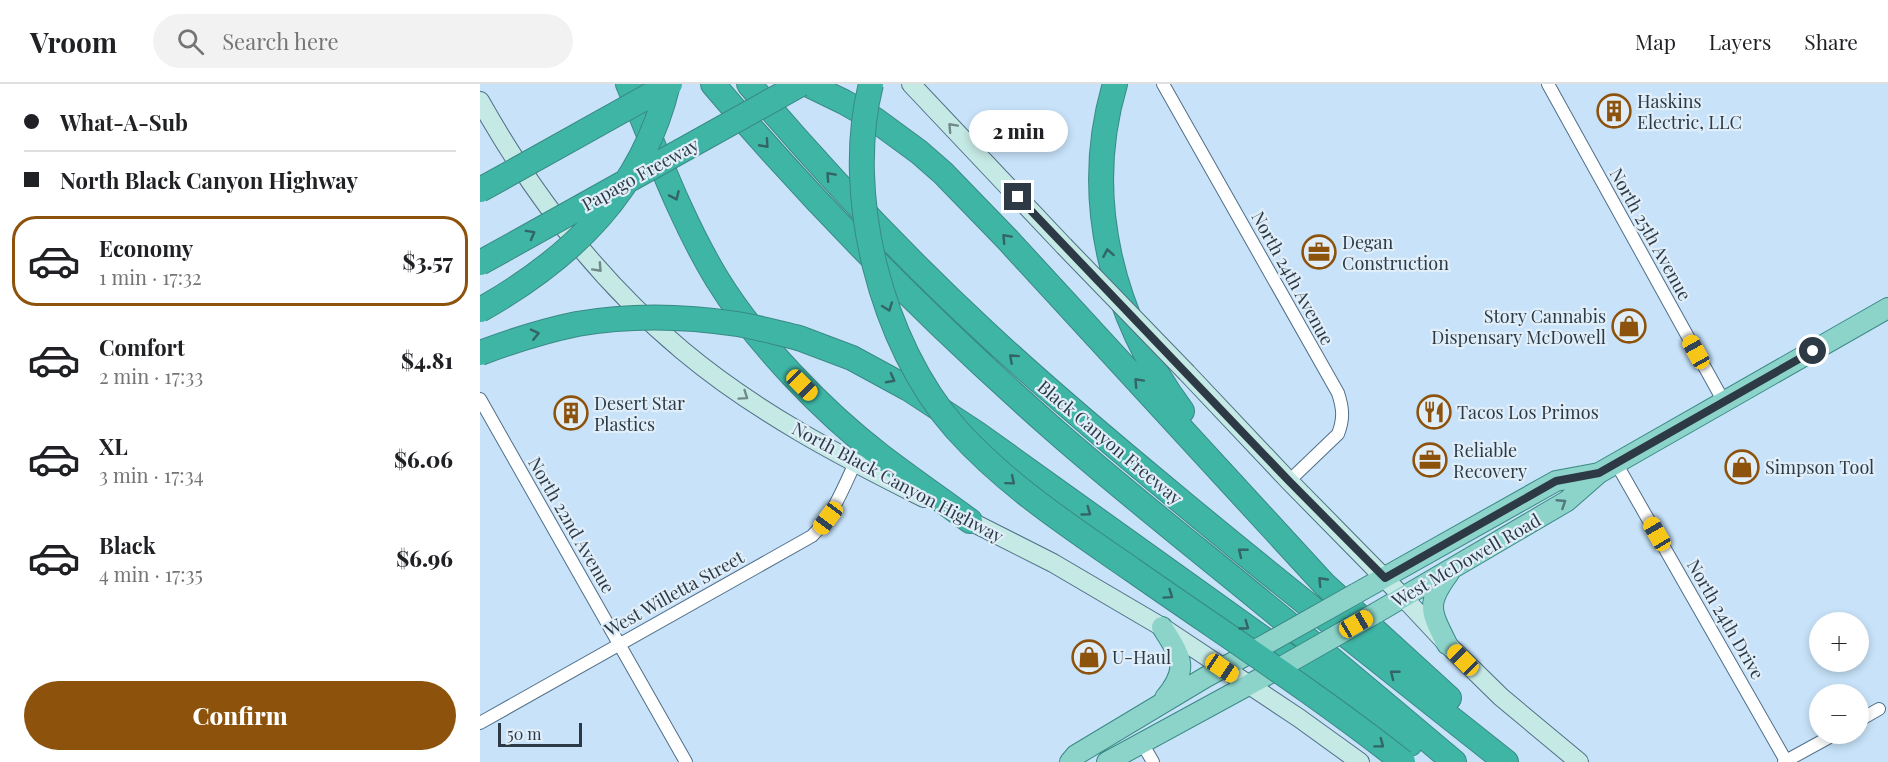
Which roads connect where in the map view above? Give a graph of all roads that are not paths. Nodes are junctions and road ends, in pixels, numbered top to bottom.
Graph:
1 (628, 84) edge
2 (669, 84) edge
3 (713, 84) edge
4 (749, 84) edge
5 (801, 84) edge
6 (807, 84) edge
7 (871, 84) edge
8 (911, 84) edge
9 (1114, 84) edge
10 (1163, 84) edge
11 (1548, 84) edge
12 (480, 101) edge
13 (480, 190) edge
14 (480, 263) edge
15 (1888, 308) edge
16 (480, 310) edge
17 (480, 352) edge
18 (480, 399) edge
19 (1724, 402) junction
20 (855, 463) junction
21 (1616, 463) junction
22 (1099, 469) junction
23 (1599, 473) junction
24 (1289, 481) junction
25 (1236, 486) junction
26 (970, 520) junction
27 (1453, 568) junction
28 (1385, 578) junction
29 (1403, 597) junction
30 (1162, 627) junction
31 (1447, 644) junction
32 (619, 645) junction
33 (1222, 668) junction
34 (1248, 686) junction
35 (1158, 706) junction
36 (1880, 709) dead end
37 (1869, 715) edge
38 (480, 723) edge
39 (1142, 743) junction
40 (1816, 744) edge
41 (1785, 761) edge
42 (686, 762) edge
43 (1070, 762) edge
44 (1107, 762) edge
45 (1153, 762) edge
46 (1360, 762) edge
47 (1403, 762) edge
48 (1434, 762) edge
49 (1454, 762) edge
50 (1471, 762) edge
51 (1506, 762) edge
52 (1520, 762) edge
53 (1579, 762) edge

1 -> 26 highway
2 - 13 highway, bridge
2 - 16 highway, bridge
3 -> 22 highway, Black Canyon Freeway
51 -> 4 highway, Black Canyon Freeway
14 -> 5 highway, Papago Freeway, bridge
25 -> 6 highway
7 -> 47 highway, bridge
24 -> 8 main road, bridge
25 -> 9 highway
10 - 24 street, North 24th Avenue
11 - 19 street, North 25th Avenue
12 -> 20 main road, North Black Canyon Highway
15 - 19 main road, West McDowell Road
17 -> 48 highway, bridge
18 - 32 street, North 22nd Avenue
19 - 21 main road, West McDowell Road
20 - 26 main road, North Black Canyon Highway
20 - 32 street, West Willetta Street
21 - 23 main road, West McDowell Road
21 - 41 street, North 24th Drive
22 - 49 highway, Black Canyon Freeway
22 - 50 highway
27 -> 23 main road, West McDowell Road
23 - 28 main road, West McDowell Road
24 - 28 main road
52 -> 25 highway
26 - 30 main road, North Black Canyon Highway
27 - 29 main road, West McDowell Road
27 - 31 main road
28 - 29 main road
28 - 33 main road, West McDowell Road, bridge
29 - 31 main road
29 - 34 main road, West McDowell Road, bridge
30 - 33 main road, North Black Canyon Highway
30 - 35 main road
31 - 53 main road
32 - 38 street, West Willetta Street
32 - 42 street, North 22nd Avenue
33 - 34 main road, North Black Canyon Highway
33 - 35 main road, West McDowell Road
34 - 39 main road, West McDowell Road
34 - 46 main road, North Black Canyon Highway
35 - 43 main road, West McDowell Road
36 - 37 street
39 - 44 main road, West McDowell Road
39 - 45 street
40 - 41 street

